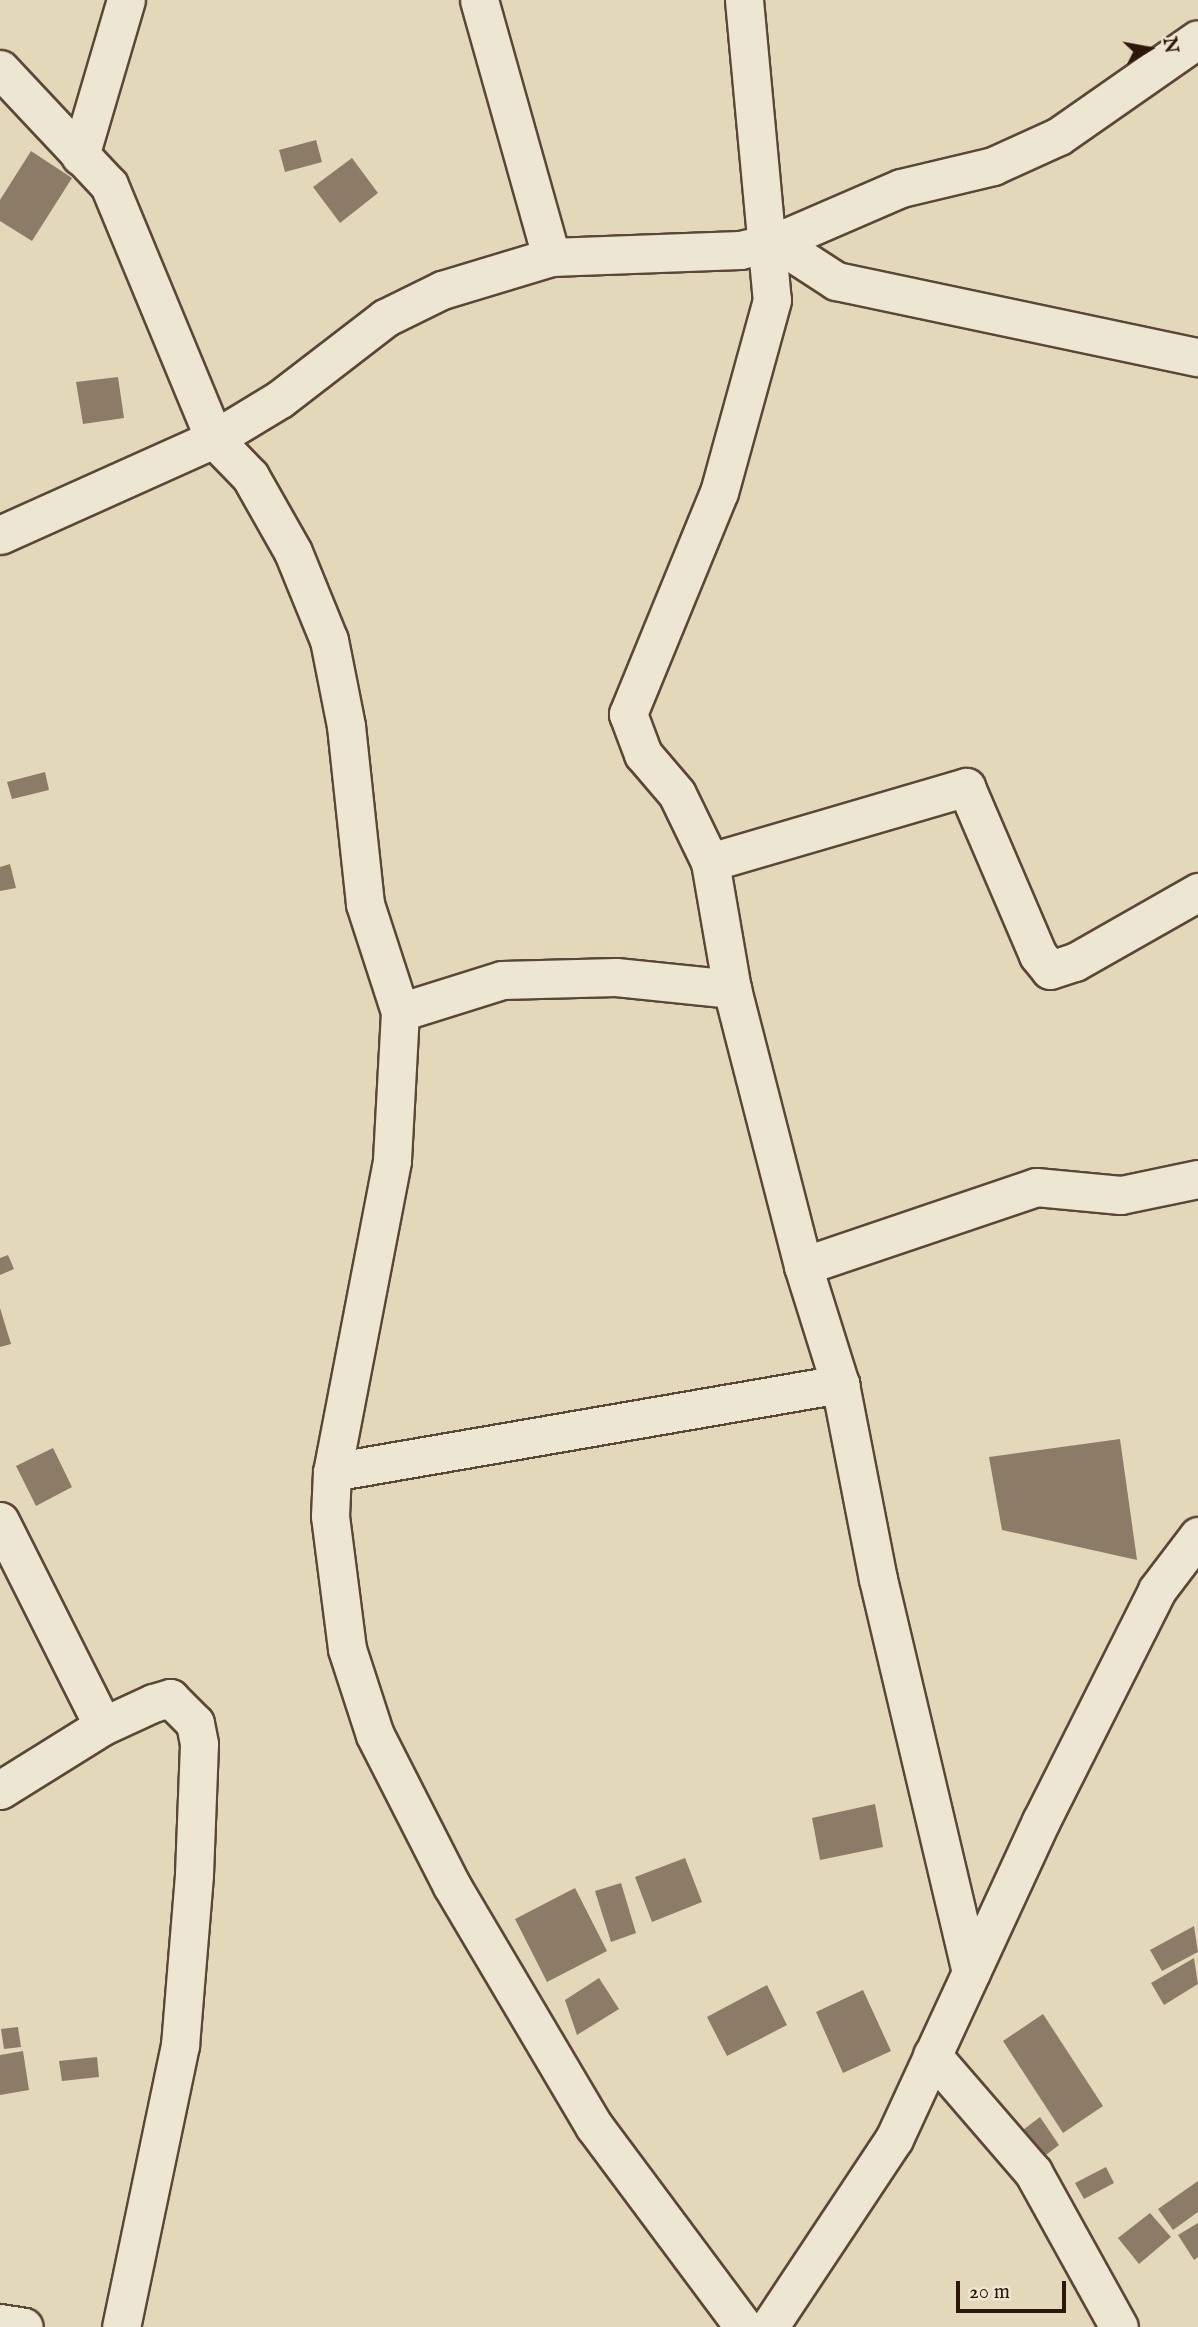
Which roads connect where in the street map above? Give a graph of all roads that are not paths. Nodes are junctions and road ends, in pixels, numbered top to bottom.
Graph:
1 (126, 0) edge
2 (479, 0) edge
3 (744, 0) edge
4 (1198, 39) edge
5 (1, 64) edge
6 (80, 156) junction
7 (772, 242) junction
8 (551, 257) junction
9 (1198, 358) edge
10 (214, 439) junction
11 (0, 535) edge
12 (710, 862) junction
13 (1198, 892) edge
14 (732, 989) junction
15 (400, 1012) junction
16 (1198, 1179) edge
17 (803, 1266) junction
18 (840, 1384) junction
19 (332, 1472) junction
20 (0, 1521) edge
21 (1198, 1536) edge
22 (103, 1726) junction
23 (0, 1790) edge
24 (971, 1972) junction
25 (932, 2055) junction
26 (0, 2323) edge
27 (24, 2327) edge
28 (121, 2327) edge
29 (744, 2327) edge
30 (769, 2327) edge
31 (1119, 2327) edge

1 - 6 street
2 - 8 street
3 - 7 street
4 - 7 street
5 - 6 street
6 - 10 street
7 - 8 street
7 - 9 street
7 - 12 street
8 - 10 street
10 - 11 street
10 - 15 street
12 - 13 street
12 - 14 street
14 - 15 street
14 - 17 street
15 - 19 street
16 - 17 street
17 - 18 street
18 - 19 street
18 - 24 street
19 - 29 street
20 - 22 street
21 - 24 street
22 - 23 street
22 - 28 street
24 - 25 street
25 - 30 street
25 - 31 street
26 - 27 street

